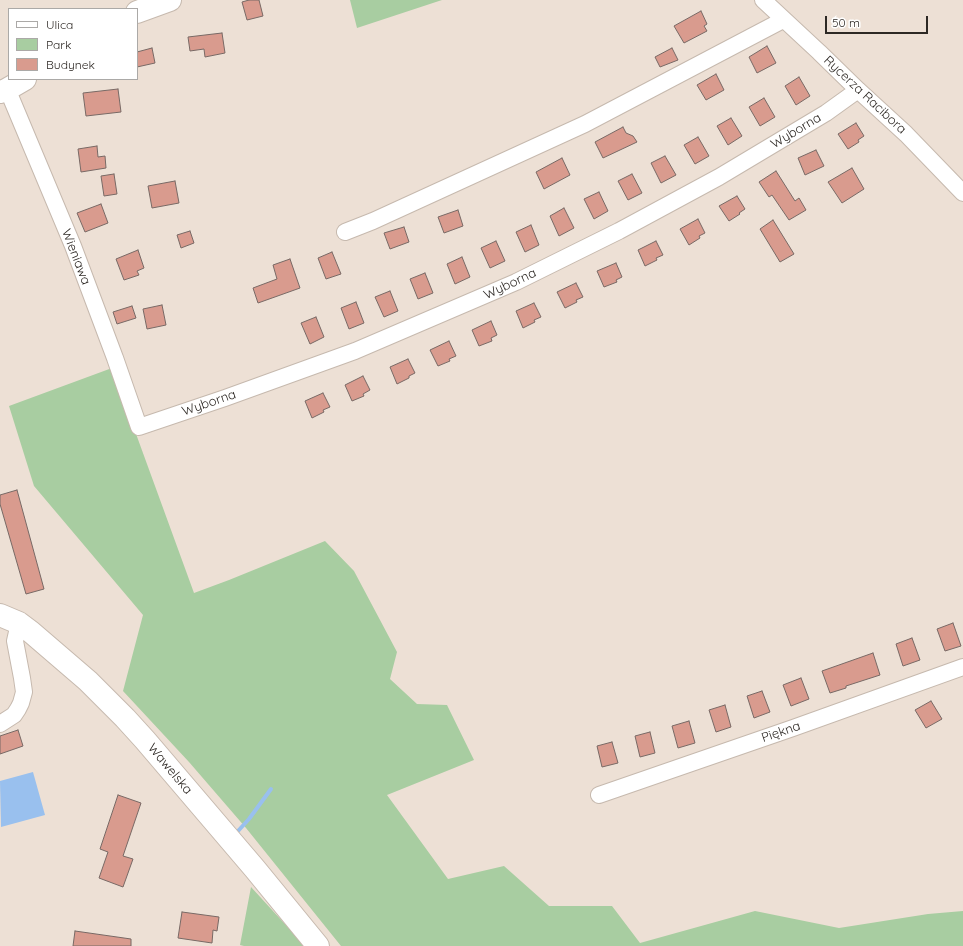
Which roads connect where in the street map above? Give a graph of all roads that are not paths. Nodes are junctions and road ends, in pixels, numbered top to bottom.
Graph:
1 (170, 0) edge
2 (763, 0) edge
3 (138, 12) edge
4 (783, 20) junction
5 (23, 80) edge
6 (858, 90) junction
7 (3, 91) edge
8 (963, 193) edge
9 (345, 232) dead end
10 (138, 427) joint
11 (10, 619) edge
12 (963, 667) edge
13 (0, 724) edge
14 (599, 795) dead end
15 (318, 946) edge

1 - 3 street
2 - 4 street, Rycerza Racibora
4 - 6 street, Rycerza Racibora
4 - 9 street
5 - 7 street
6 - 8 street, Rycerza Racibora
6 - 10 street, Wyborna
7 - 10 street, Wieniawa
11 - 13 street
11 - 15 street, Wawelska
12 - 14 street, Piękna

